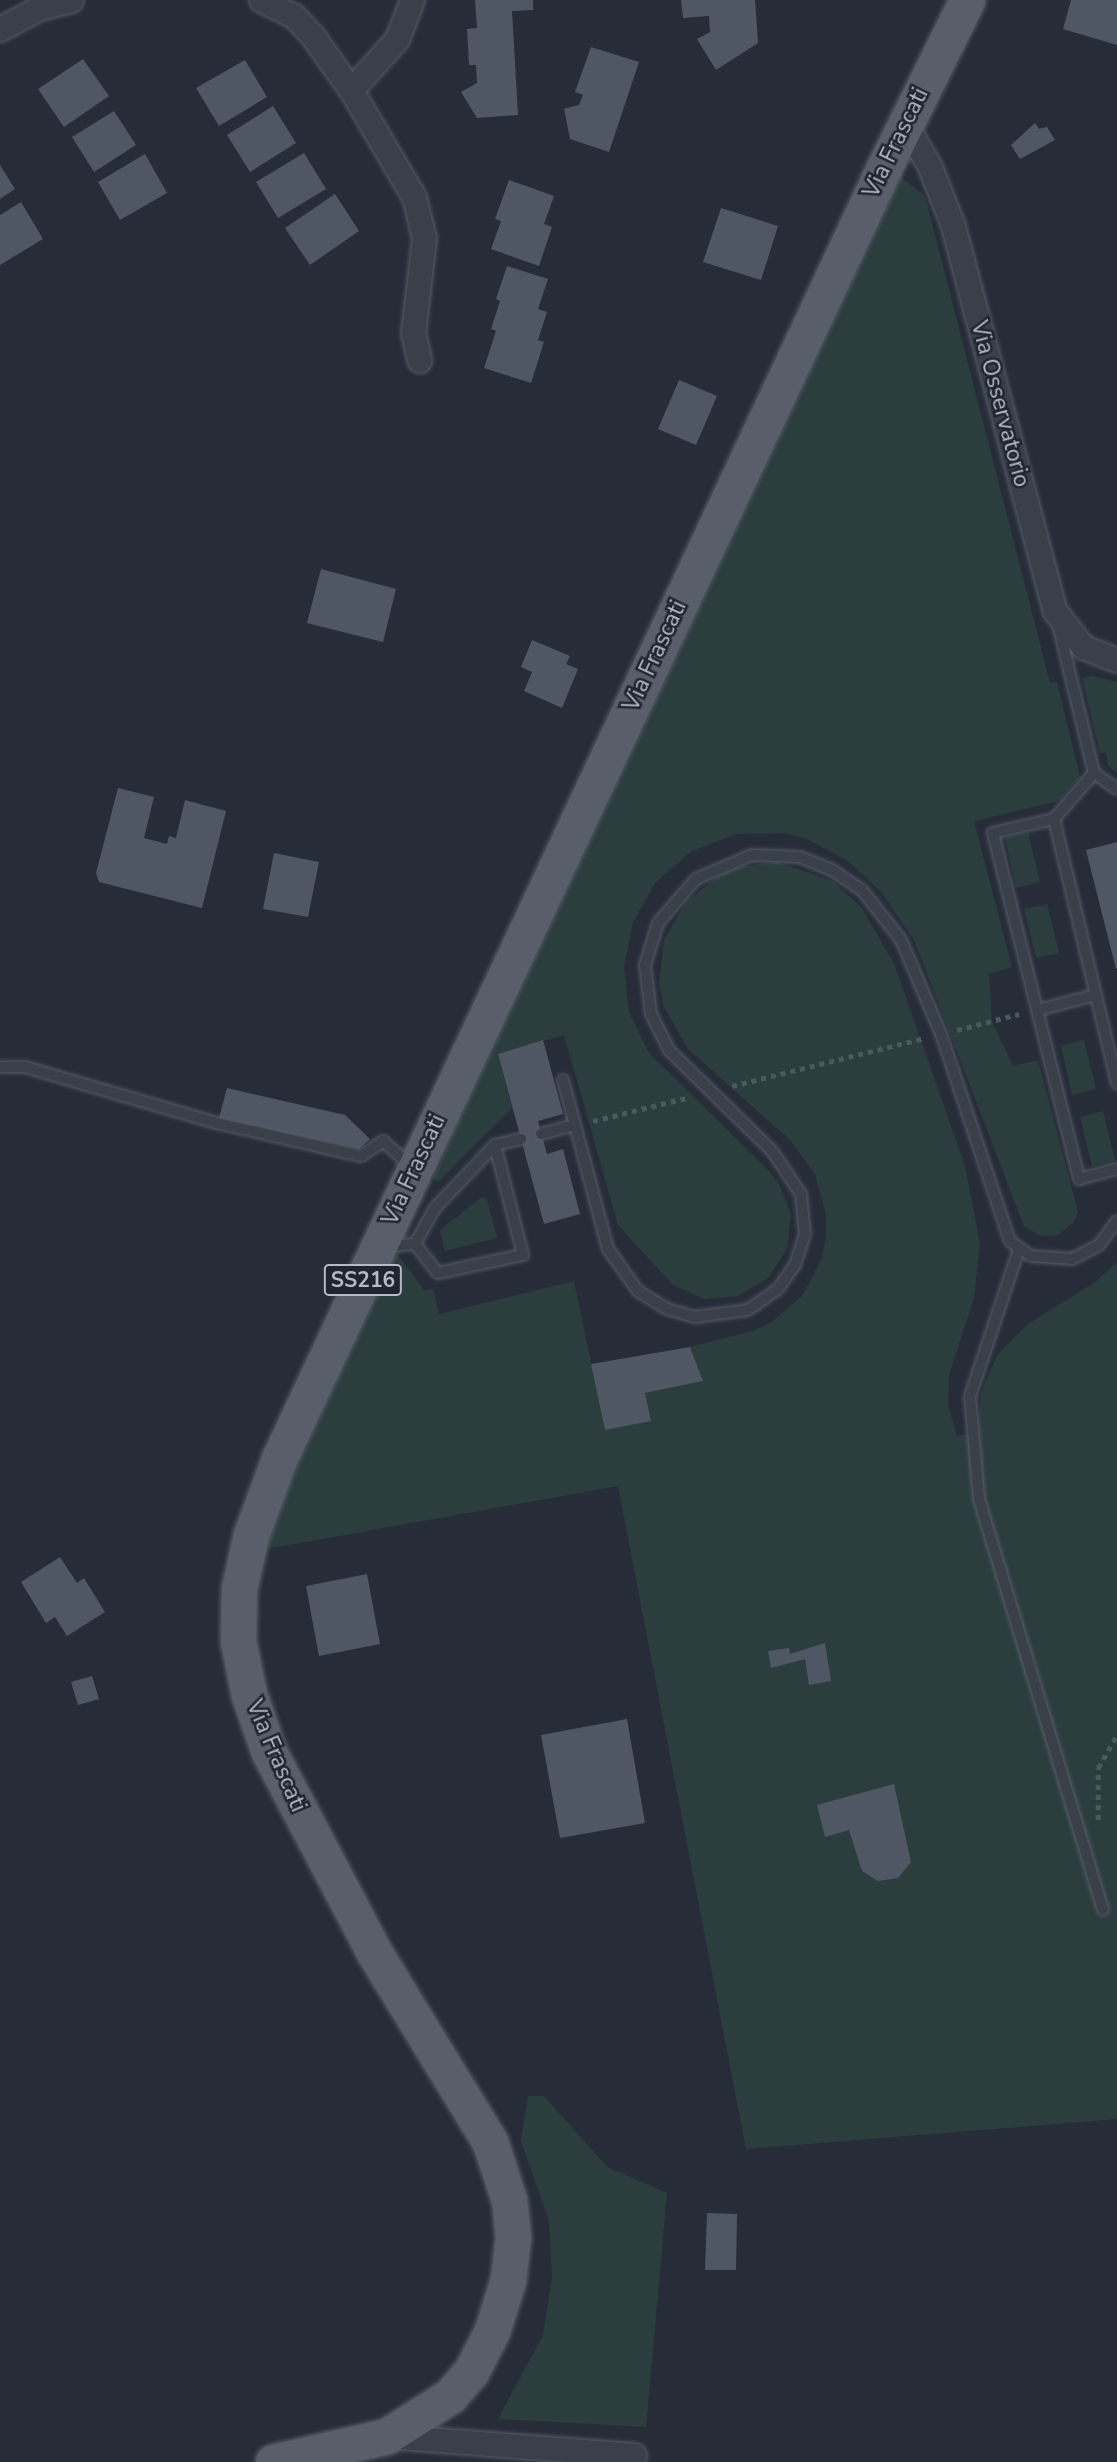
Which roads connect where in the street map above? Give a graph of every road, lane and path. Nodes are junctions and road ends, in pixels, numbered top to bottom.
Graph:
1 (71, 0) edge
2 (261, 0) edge
3 (412, 0) edge
4 (967, 0) edge
5 (0, 29) edge
6 (351, 90) junction
7 (905, 124) junction
8 (419, 360) dead end
9 (1055, 611) junction
10 (1117, 660) edge
11 (1094, 773) junction
12 (1117, 789) edge
13 (1054, 819) junction
14 (1095, 995) junction
15 (1038, 1010) junction
16 (941, 1034) junction
17 (0, 1067) edge
18 (562, 1080) dead end
19 (1117, 1084) edge
20 (709, 1092) junction
21 (575, 1125) junction
22 (541, 1134) dead end
23 (521, 1139) dead end
24 (495, 1145) junction
25 (1117, 1169) edge
26 (414, 1170) junction
27 (1117, 1221) edge
28 (415, 1244) junction
29 (378, 1247) junction
30 (1019, 1249) junction
31 (1117, 1735) edge
32 (1099, 1824) dead end
33 (1103, 1910) dead end
34 (387, 2436) junction
35 (634, 2455) dead end
36 (273, 2462) edge

1 - 5 street
2 - 6 street
3 - 6 street
4 - 7 main road, Via Frascati / SS216
6 - 8 street
7 - 9 street, Via Osservatorio
7 - 26 main road, Via Frascati / SS216
9 - 10 street, Via Osservatorio
9 - 11 lane
11 - 12 lane
11 - 13 lane
13 - 14 lane
13 - 15 lane
14 - 15 lane
14 - 19 lane
15 - 16 path
15 - 25 lane
16 - 20 path
16 - 20 lane
16 - 30 lane
17 - 26 lane
18 - 21 lane
20 - 21 path
20 - 21 lane
21 - 22 lane
23 - 24 lane
24 - 28 lane
24 - 28 lane
26 - 29 main road, Via Frascati / SS216
27 - 30 lane
28 - 29 lane
29 - 34 main road, Via Frascati / SS216
30 - 33 lane
31 - 32 path
34 - 35 street, Via Frascati
34 - 36 main road, Via Frascati / SS216

